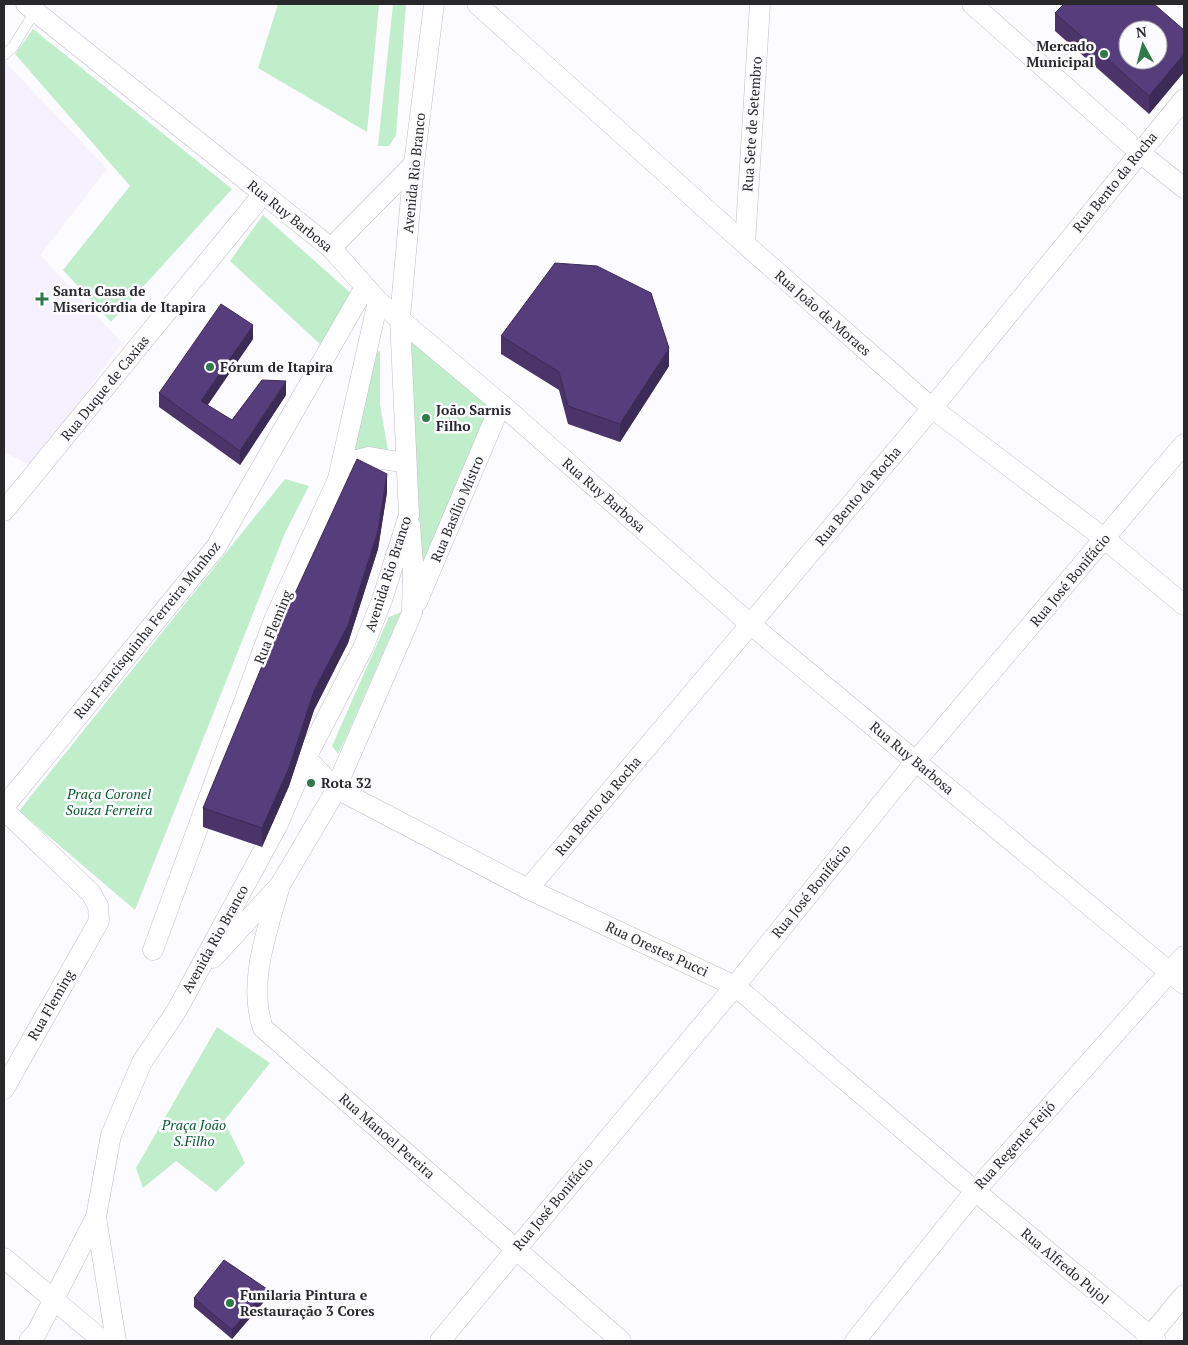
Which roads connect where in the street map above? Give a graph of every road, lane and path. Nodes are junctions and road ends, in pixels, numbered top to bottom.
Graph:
1 (434, 4) edge
2 (477, 4) edge
3 (760, 4) edge
4 (972, 4) edge
5 (30, 7) edge
6 (4, 55) edge
7 (1184, 99) edge
8 (1139, 152) junction
9 (414, 164) junction
10 (1184, 188) edge
11 (263, 194) junction
12 (745, 244) junction
13 (331, 248) junction
14 (371, 294) junction
15 (400, 318) junction
16 (501, 404) junction
17 (932, 408) junction
18 (1184, 444) edge
19 (406, 463) junction
20 (342, 464) junction
21 (4, 511) edge
22 (408, 514) junction
23 (1105, 539) junction
24 (1184, 605) edge
25 (412, 613) junction
26 (750, 624) junction
27 (306, 758) junction
28 (916, 761) junction
29 (335, 788) junction
30 (4, 808) edge
31 (280, 885) junction
32 (528, 889) junction
33 (153, 950) dead end
34 (1184, 956) edge
35 (196, 976) junction
36 (1177, 979) edge
37 (735, 986) junction
38 (4, 1088) edge
39 (975, 1191) junction
40 (96, 1217) junction
41 (516, 1249) junction
42 (4, 1258) edge
43 (1184, 1296) edge
44 (53, 1300) junction
45 (1151, 1340) edge
46 (29, 1341) edge
47 (103, 1341) edge
48 (116, 1341) edge
49 (440, 1341) edge
50 (621, 1341) edge
51 (855, 1341) edge

1 - 9 street, Avenida Rio Branco
2 - 12 street, Rua João de Moraes
3 - 12 street, Rua Sete de Setembro
4 - 8 street
5 - 6 lane
5 - 11 street, Rua Ruy Barbosa
7 - 8 street, Rua Bento da Rocha
8 - 10 street
8 - 17 street, Rua Bento da Rocha
9 - 13 street
9 - 15 street, Avenida Rio Branco
11 - 13 street, Rua Ruy Barbosa
11 - 21 street, Rua Duque de Caxias
12 - 17 street, Rua João de Moraes
13 - 14 street, Rua Ruy Barbosa
14 - 15 street, Rua Ruy Barbosa
14 - 20 street, Rua Fleming
14 - 30 street, Rua Francisquinha Ferreira Munhoz
15 - 16 street, Rua Ruy Barbosa
15 - 19 street, Avenida Rio Branco
16 - 25 street, Rua Basílio Mistro
16 - 26 street, Rua Ruy Barbosa
17 - 23 street, Rua João de Moraes
17 - 26 street, Rua Bento da Rocha
18 - 23 street, Rua José Bonifácio
19 - 20 street
19 - 22 street, Avenida Rio Branco
20 - 33 street, Rua Fleming
22 - 25 street
22 - 27 street, Avenida Rio Branco
23 - 24 street, Rua João de Moraes
23 - 28 street, Rua José Bonifácio
25 - 29 street, Rua Basílio Mistro
26 - 28 street, Rua Ruy Barbosa
26 - 32 street, Rua Bento da Rocha
27 - 29 street, Rua Orestes Pucci
27 - 35 street, Avenida Rio Branco
28 - 36 street, Rua Ruy Barbosa
28 - 37 street, Rua José Bonifácio
29 - 31 street, Rua Basílio Mistro
29 - 32 street, Rua Orestes Pucci
30 - 38 street, Rua Fleming
31 - 35 street
31 - 41 street, Rua Manoel Pereira
32 - 37 street, Rua Orestes Pucci
34 - 36 street, Rua Regente Feijó
35 - 40 street, Avenida Rio Branco
36 - 39 street, Rua Regente Feijó
37 - 39 street, Rua Orestes Pucci
37 - 41 street, Rua José Bonifácio
39 - 45 street, Rua Alfredo Pujol
39 - 51 street, Rua Regente Feijó
40 - 44 street
40 - 48 street
41 - 49 street, Rua José Bonifácio
41 - 50 street, Rua Manoel Pereira
42 - 44 street
43 - 45 street
44 - 46 street
44 - 47 street

